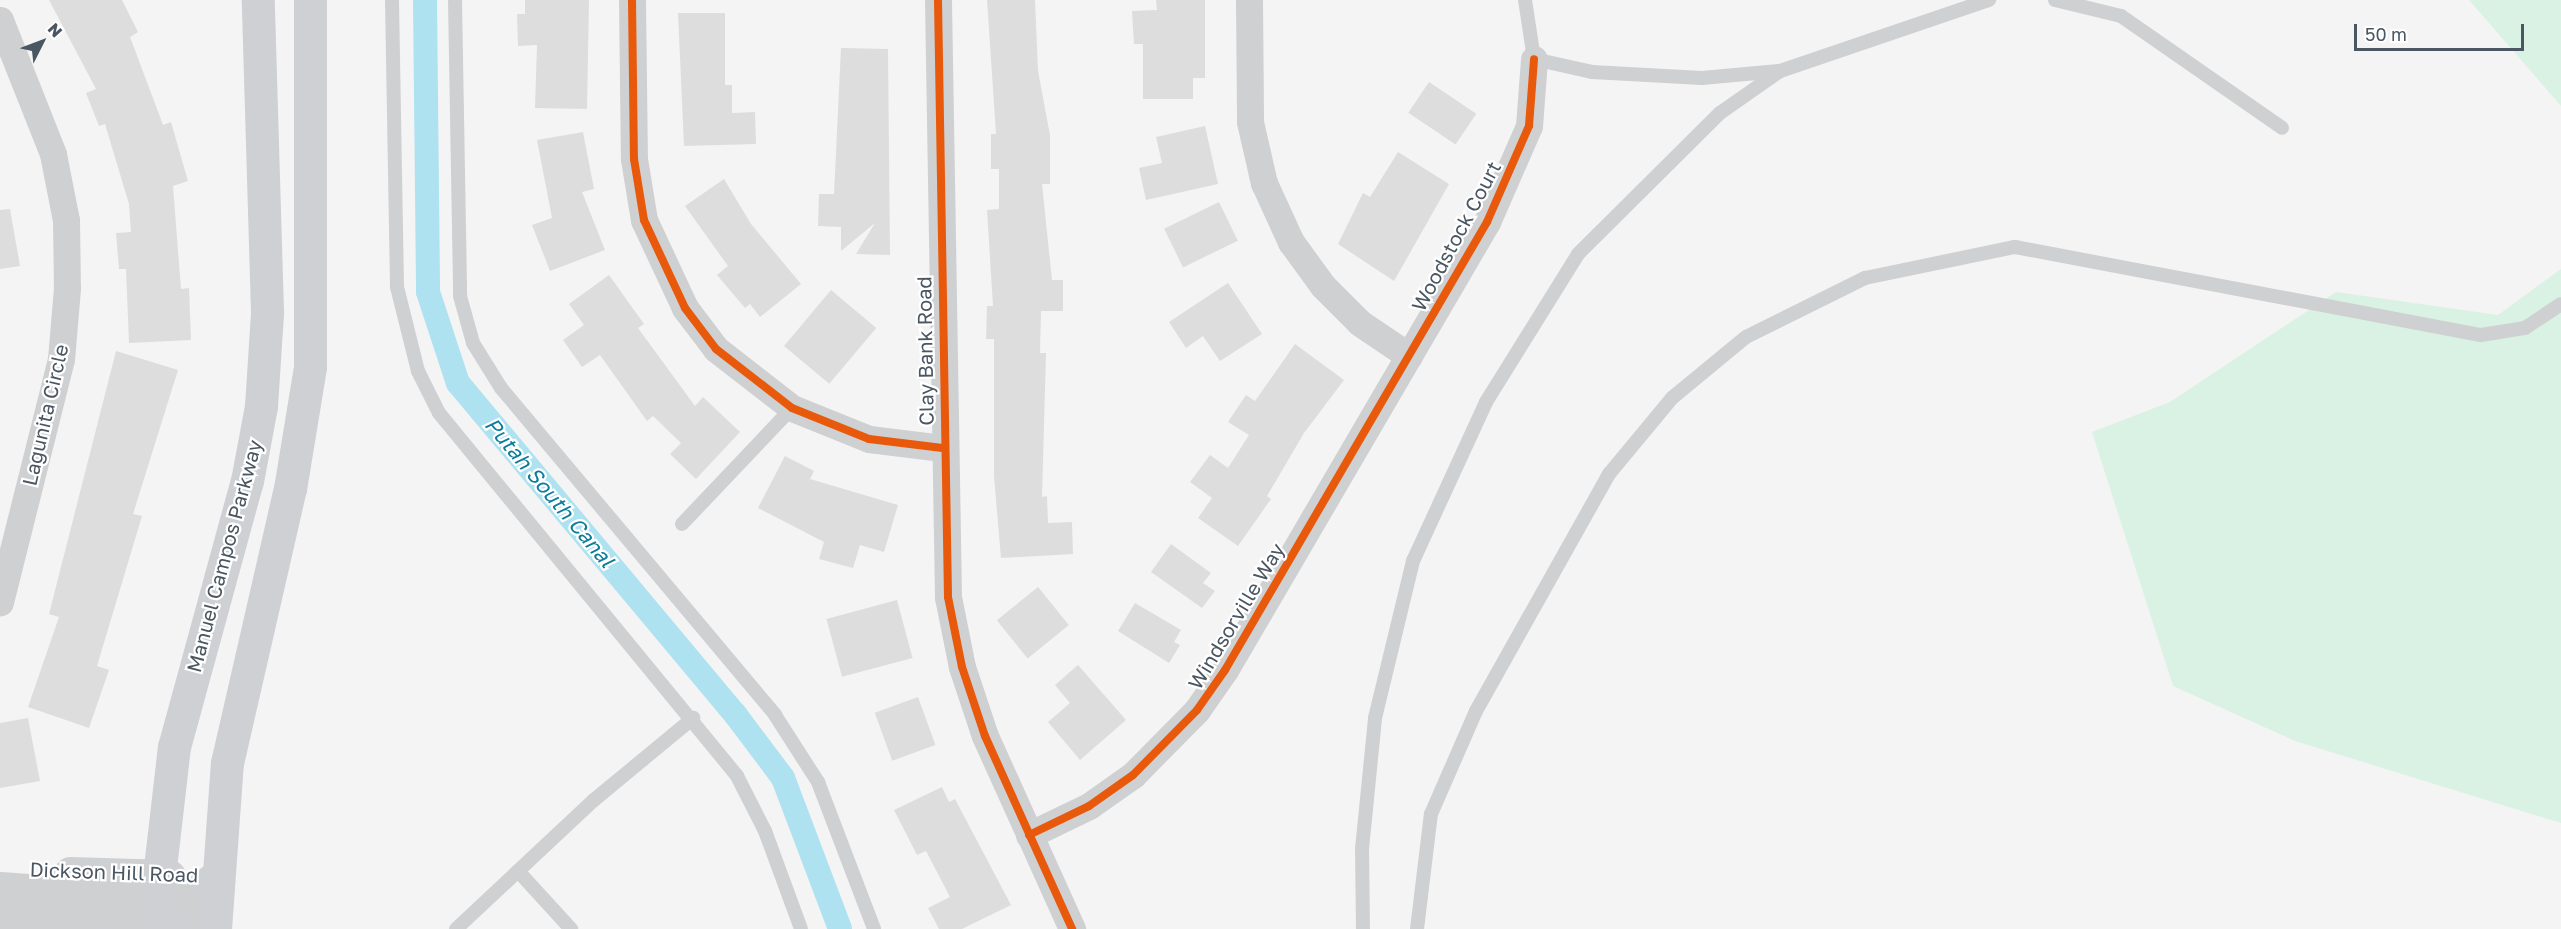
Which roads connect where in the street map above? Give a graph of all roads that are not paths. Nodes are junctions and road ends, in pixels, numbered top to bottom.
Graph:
1 (258, 0) edge
2 (310, 0) edge
3 (392, 0) edge
4 (455, 0) edge
5 (632, 0) edge
6 (938, 0) edge
7 (1249, 0) edge
8 (1525, 0) edge
9 (1989, 0) edge
10 (2055, 0) edge
11 (0, 20) edge
12 (1534, 59) junction
13 (1780, 71) junction
14 (2282, 128) dead end
15 (2561, 304) edge
16 (1409, 356) junction
17 (792, 408) junction
18 (942, 448) junction
19 (682, 524) dead end
20 (0, 602) edge
21 (693, 718) junction
22 (1029, 835) junction
23 (0, 866) edge
24 (518, 871) junction
25 (218, 875) junction
26 (0, 888) edge
27 (160, 907) edge
28 (0, 914) edge
29 (215, 924) edge
30 (456, 929) edge
31 (571, 929) edge
32 (801, 929) edge
33 (874, 929) edge
34 (1072, 929) edge
35 (1363, 929) edge
36 (1417, 929) edge

1 - 27 main road, Manuel Campos Parkway
2 - 25 main road
3 - 21 lane
4 - 33 lane
5 - 17 street
6 - 18 street, Clay Bank Road
7 - 16 street
8 - 12 lane
9 - 13 lane
10 - 14 lane
11 - 20 street, Lagunita Circle
12 - 13 lane
12 - 16 street, Woodstock Court
13 - 35 lane
15 - 36 lane
16 - 22 street, Windsorville Way
17 - 18 street
17 - 19 lane
18 - 22 street, Clay Bank Road
21 - 24 lane
21 - 32 lane
22 - 34 street, Clay Bank Road
23 - 27 street, Dickson Hill Road
24 - 30 lane
24 - 31 lane
25 - 27 street, Dickson Hill Road
25 - 29 main road
26 - 27 street, Dickson Hill Road
27 - 28 street, Dickson Hill Road
27 - 29 street, Dickson Hill Road

